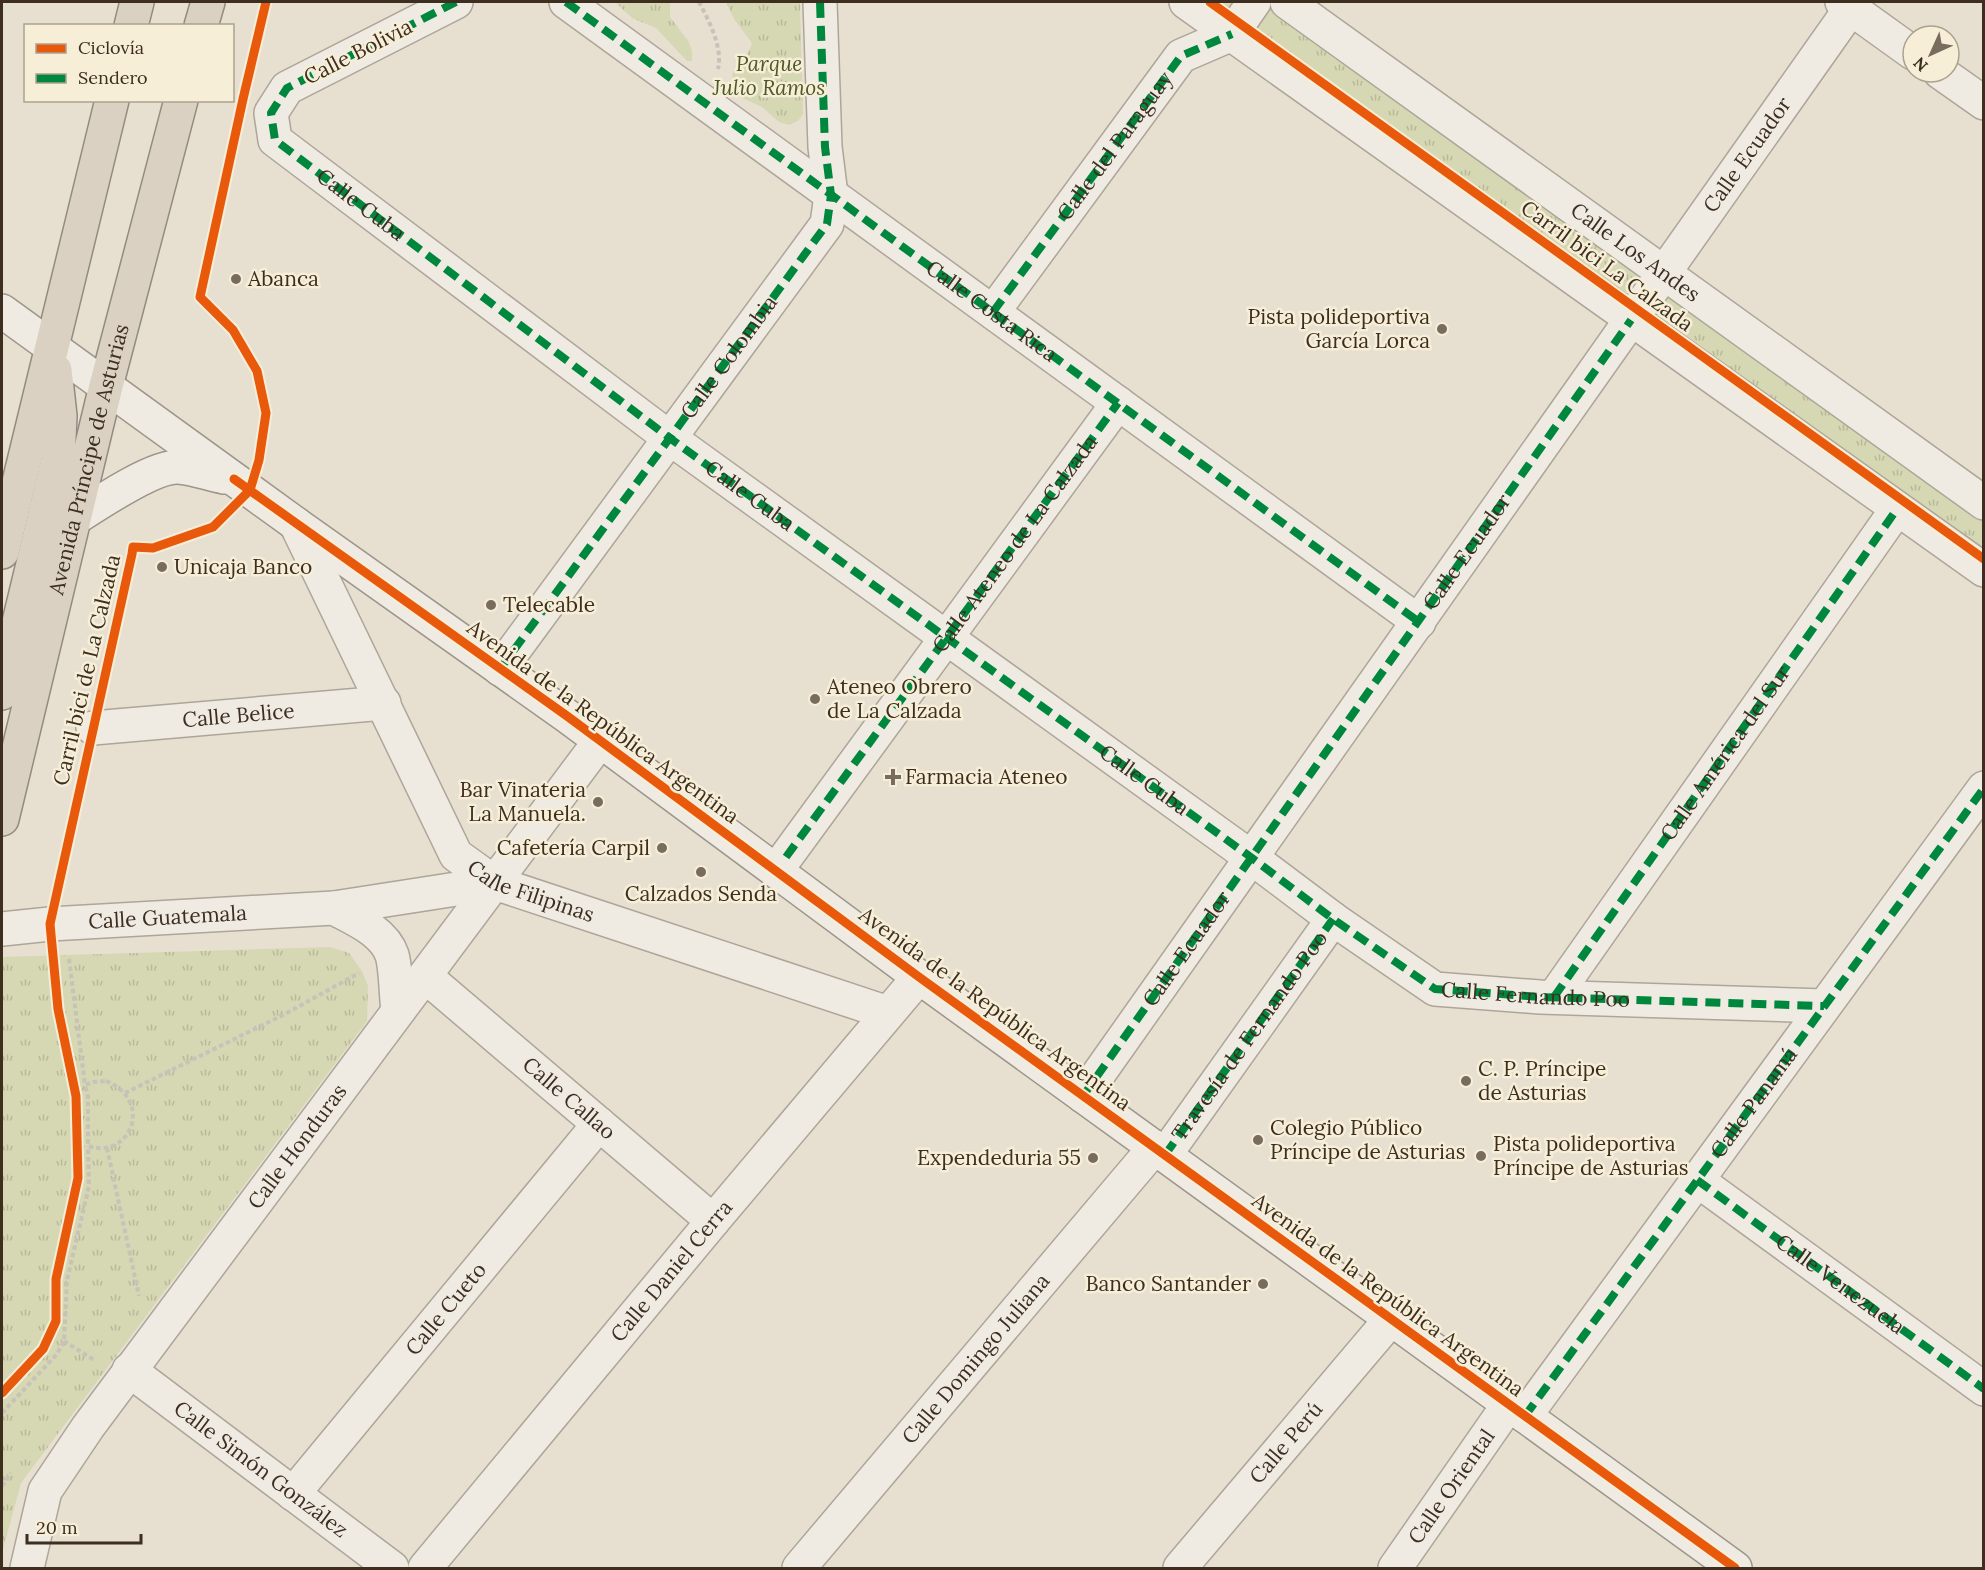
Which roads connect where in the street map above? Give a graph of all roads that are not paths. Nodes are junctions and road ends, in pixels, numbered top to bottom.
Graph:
1 (137, 2) edge
2 (208, 2) edge
3 (456, 2) edge
4 (566, 2) edge
5 (820, 2) edge
6 (1186, 2) edge
7 (1254, 2) edge
8 (1287, 2) edge
9 (1846, 5) edge
10 (132, 24) edge
11 (202, 24) edge
12 (1232, 34) junction
13 (1901, 44) edge
14 (1957, 84) edge
15 (112, 102) edge
16 (180, 102) edge
17 (1983, 103) edge
18 (271, 113) joint
19 (831, 195) junction
20 (1664, 274) junction
21 (2, 311) edge
22 (993, 312) junction
23 (1631, 320) junction
24 (52, 347) junction
25 (106, 386) junction
26 (1118, 403) junction
27 (671, 439) junction
28 (234, 479) junction
29 (1983, 503) edge
30 (1897, 509) junction
31 (74, 519) junction
32 (296, 524) junction
33 (2, 552) edge
34 (1983, 570) edge
35 (1419, 622) junction
36 (946, 637) junction
37 (500, 669) junction
38 (2, 693) edge
39 (384, 703) junction
40 (93, 728) dead end
41 (600, 741) junction
42 (1983, 788) edge
43 (2, 819) edge
44 (786, 857) dead end
45 (1252, 858) junction
46 (495, 883) junction
47 (334, 908) junction
48 (1333, 919) junction
49 (2, 929) edge
50 (425, 976) junction
51 (920, 976) junction
52 (1554, 997) junction
53 (1824, 1006) junction
54 (398, 1011) junction
55 (888, 1013) junction
56 (1083, 1096) junction
57 (598, 1124) junction
58 (1160, 1151) junction
59 (1697, 1180) junction
60 (713, 1221) junction
61 (1391, 1319) junction
62 (114, 1366) junction
63 (1983, 1389) edge
64 (1516, 1410) junction
65 (293, 1494) junction
66 (27, 1569) edge
67 (392, 1569) edge
68 (425, 1569) edge
69 (799, 1569) edge
70 (1180, 1569) edge
71 (1395, 1569) edge
72 (1735, 1569) edge

1 - 10 highway
2 - 11 highway
3 - 18 street, Calle Bolivia
4 - 19 street, Calle Costa Rica
5 - 19 street, Calle Colombia
6 - 12 street
7 - 12 street
8 - 20 street, Calle Los Andes
9 - 13 street
9 - 20 street, Calle Ecuador
12 - 22 street, Calle del Paraguay
12 - 23 street
14 - 17 street
15 - 24 highway, Avenida Príncipe de Asturias
16 - 25 highway, Avenida Príncipe de Asturias
18 - 27 street, Calle Cuba
19 - 22 street, Calle Costa Rica
19 - 27 street, Calle Colombia
20 - 23 street, Calle Ecuador
20 - 29 street, Calle Los Andes
21 - 24 street, Avenida de la República Argentina
22 - 26 street, Calle Costa Rica
23 - 30 street
23 - 35 street, Calle Ecuador
24 - 25 street, Avenida de la República Argentina
24 - 33 highway, Avenida Príncipe de Asturias
24 - 38 highway, Avenida Príncipe de Asturias
25 - 28 street, Avenida de la República Argentina
25 - 31 highway, Avenida Príncipe de Asturias
26 - 35 street, Calle Costa Rica
26 - 36 street, Calle Ateneo de La Calzada
27 - 36 street, Calle Cuba
27 - 37 street, Calle Colombia
28 - 31 street, Avenida de la República Argentina
28 - 32 street, Avenida de la República Argentina
30 - 34 street
30 - 52 street, Calle América del Sur
31 - 43 highway, Avenida Príncipe de Asturias
32 - 37 street, Avenida de la República Argentina
32 - 39 street, Calle Filipinas
35 - 45 street, Calle Ecuador
36 - 44 street, Calle Ateneo de La Calzada
36 - 45 street, Calle Cuba
37 - 41 street, Avenida de la República Argentina
39 - 40 street, Calle Belice
39 - 46 street, Calle Filipinas
41 - 46 street, Calle Honduras
41 - 51 street, Avenida de la República Argentina
42 - 53 street, Calle Panamá
45 - 48 street, Calle Fernando Poo
45 - 56 street, Calle Ecuador
46 - 47 street, Calle Guatemala
46 - 50 street, Calle Honduras
46 - 55 street, Calle Filipinas
47 - 49 street, Calle Guatemala
47 - 54 street
48 - 52 street, Calle Fernando Poo
48 - 58 street, Travesía de Fernando Poo
50 - 54 street, Calle Honduras
50 - 57 street, Calle Callao
51 - 55 street, Calle Daniel Cerra
51 - 56 street, Avenida de la República Argentina
52 - 53 street, Calle Fernando Poo
53 - 59 street, Calle Panamá
54 - 62 street, Calle Honduras
55 - 60 street, Calle Daniel Cerra
56 - 58 street, Avenida de la República Argentina
57 - 60 street, Calle Callao
57 - 65 street, Calle Cueto
58 - 61 street, Avenida de la República Argentina
58 - 69 street, Calle Domingo Juliana
59 - 63 street, Calle Venezuela
59 - 64 street, Calle Panamá
60 - 68 street, Calle Daniel Cerra
61 - 64 street, Avenida de la República Argentina
61 - 70 street, Calle Perú
62 - 65 street, Calle Simón González
62 - 66 street, Calle Honduras
64 - 71 street, Calle Oriental
64 - 72 street, Avenida de la República Argentina
65 - 67 street, Calle Simón González

